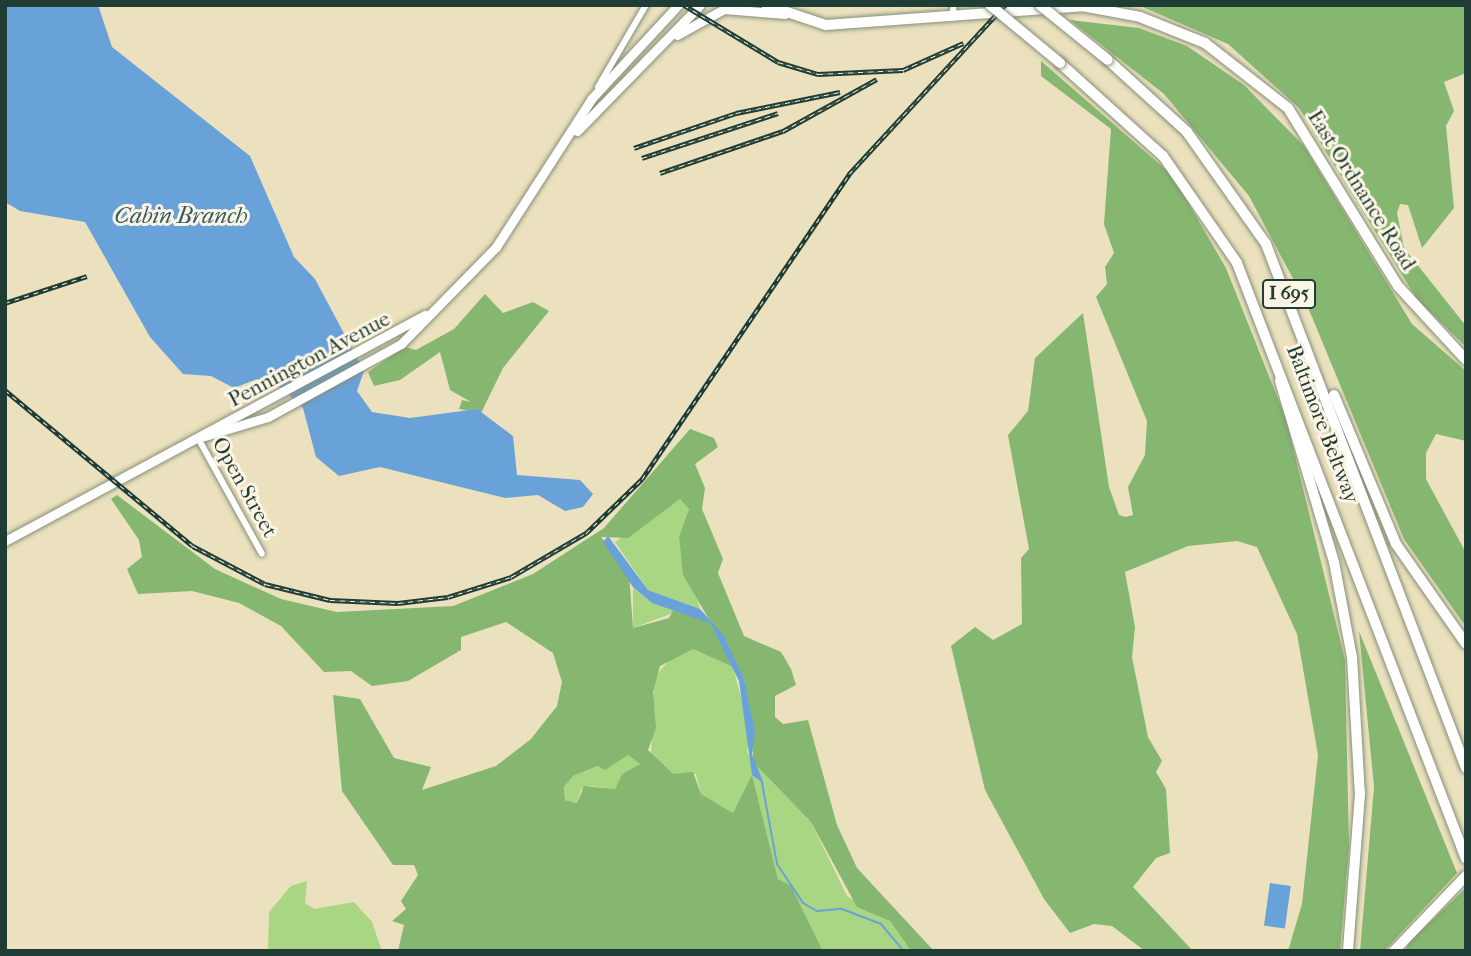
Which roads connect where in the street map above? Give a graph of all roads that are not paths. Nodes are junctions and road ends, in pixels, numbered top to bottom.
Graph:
1 (646, 5) edge
2 (678, 5) edge
3 (699, 5) edge
4 (990, 5) edge
5 (1040, 5) edge
6 (767, 6) edge
7 (953, 10) edge
8 (785, 14) junction
9 (661, 46) junction
10 (592, 98) junction
11 (573, 134) junction
12 (1266, 244) junction
13 (1237, 263) junction
14 (435, 309) junction
15 (1466, 360) edge
16 (198, 438) junction
17 (5, 541) edge
18 (262, 554) dead end
19 (1466, 644) edge
20 (1466, 768) edge
21 (1464, 854) edge
22 (1466, 876) edge
23 (1348, 951) edge
24 (1394, 951) edge

1 - 10 street
2 - 10 main road, Pennington Avenue
3 - 9 main road, Pennington Avenue
4 - 13 highway, Baltimore Beltway / I 695, bridge
5 - 12 highway, Baltimore Beltway / I 695, bridge
6 - 8 main road, East Ordnance Road
7 - 8 main road, East Ordnance Road
7 - 15 main road, East Ordnance Road
8 - 9 main road
9 - 11 main road, Pennington Avenue
10 - 11 main road, Pennington Avenue
11 - 14 main road, Pennington Avenue
12 - 19 highway
12 - 20 highway, Baltimore Beltway / I 695
13 - 21 highway, Baltimore Beltway / I 695
13 - 23 highway
14 - 16 main road, Pennington Avenue
14 - 16 main road, Pennington Avenue
16 - 17 main road, Pennington Avenue
16 - 18 street, Open Street
22 - 24 highway

